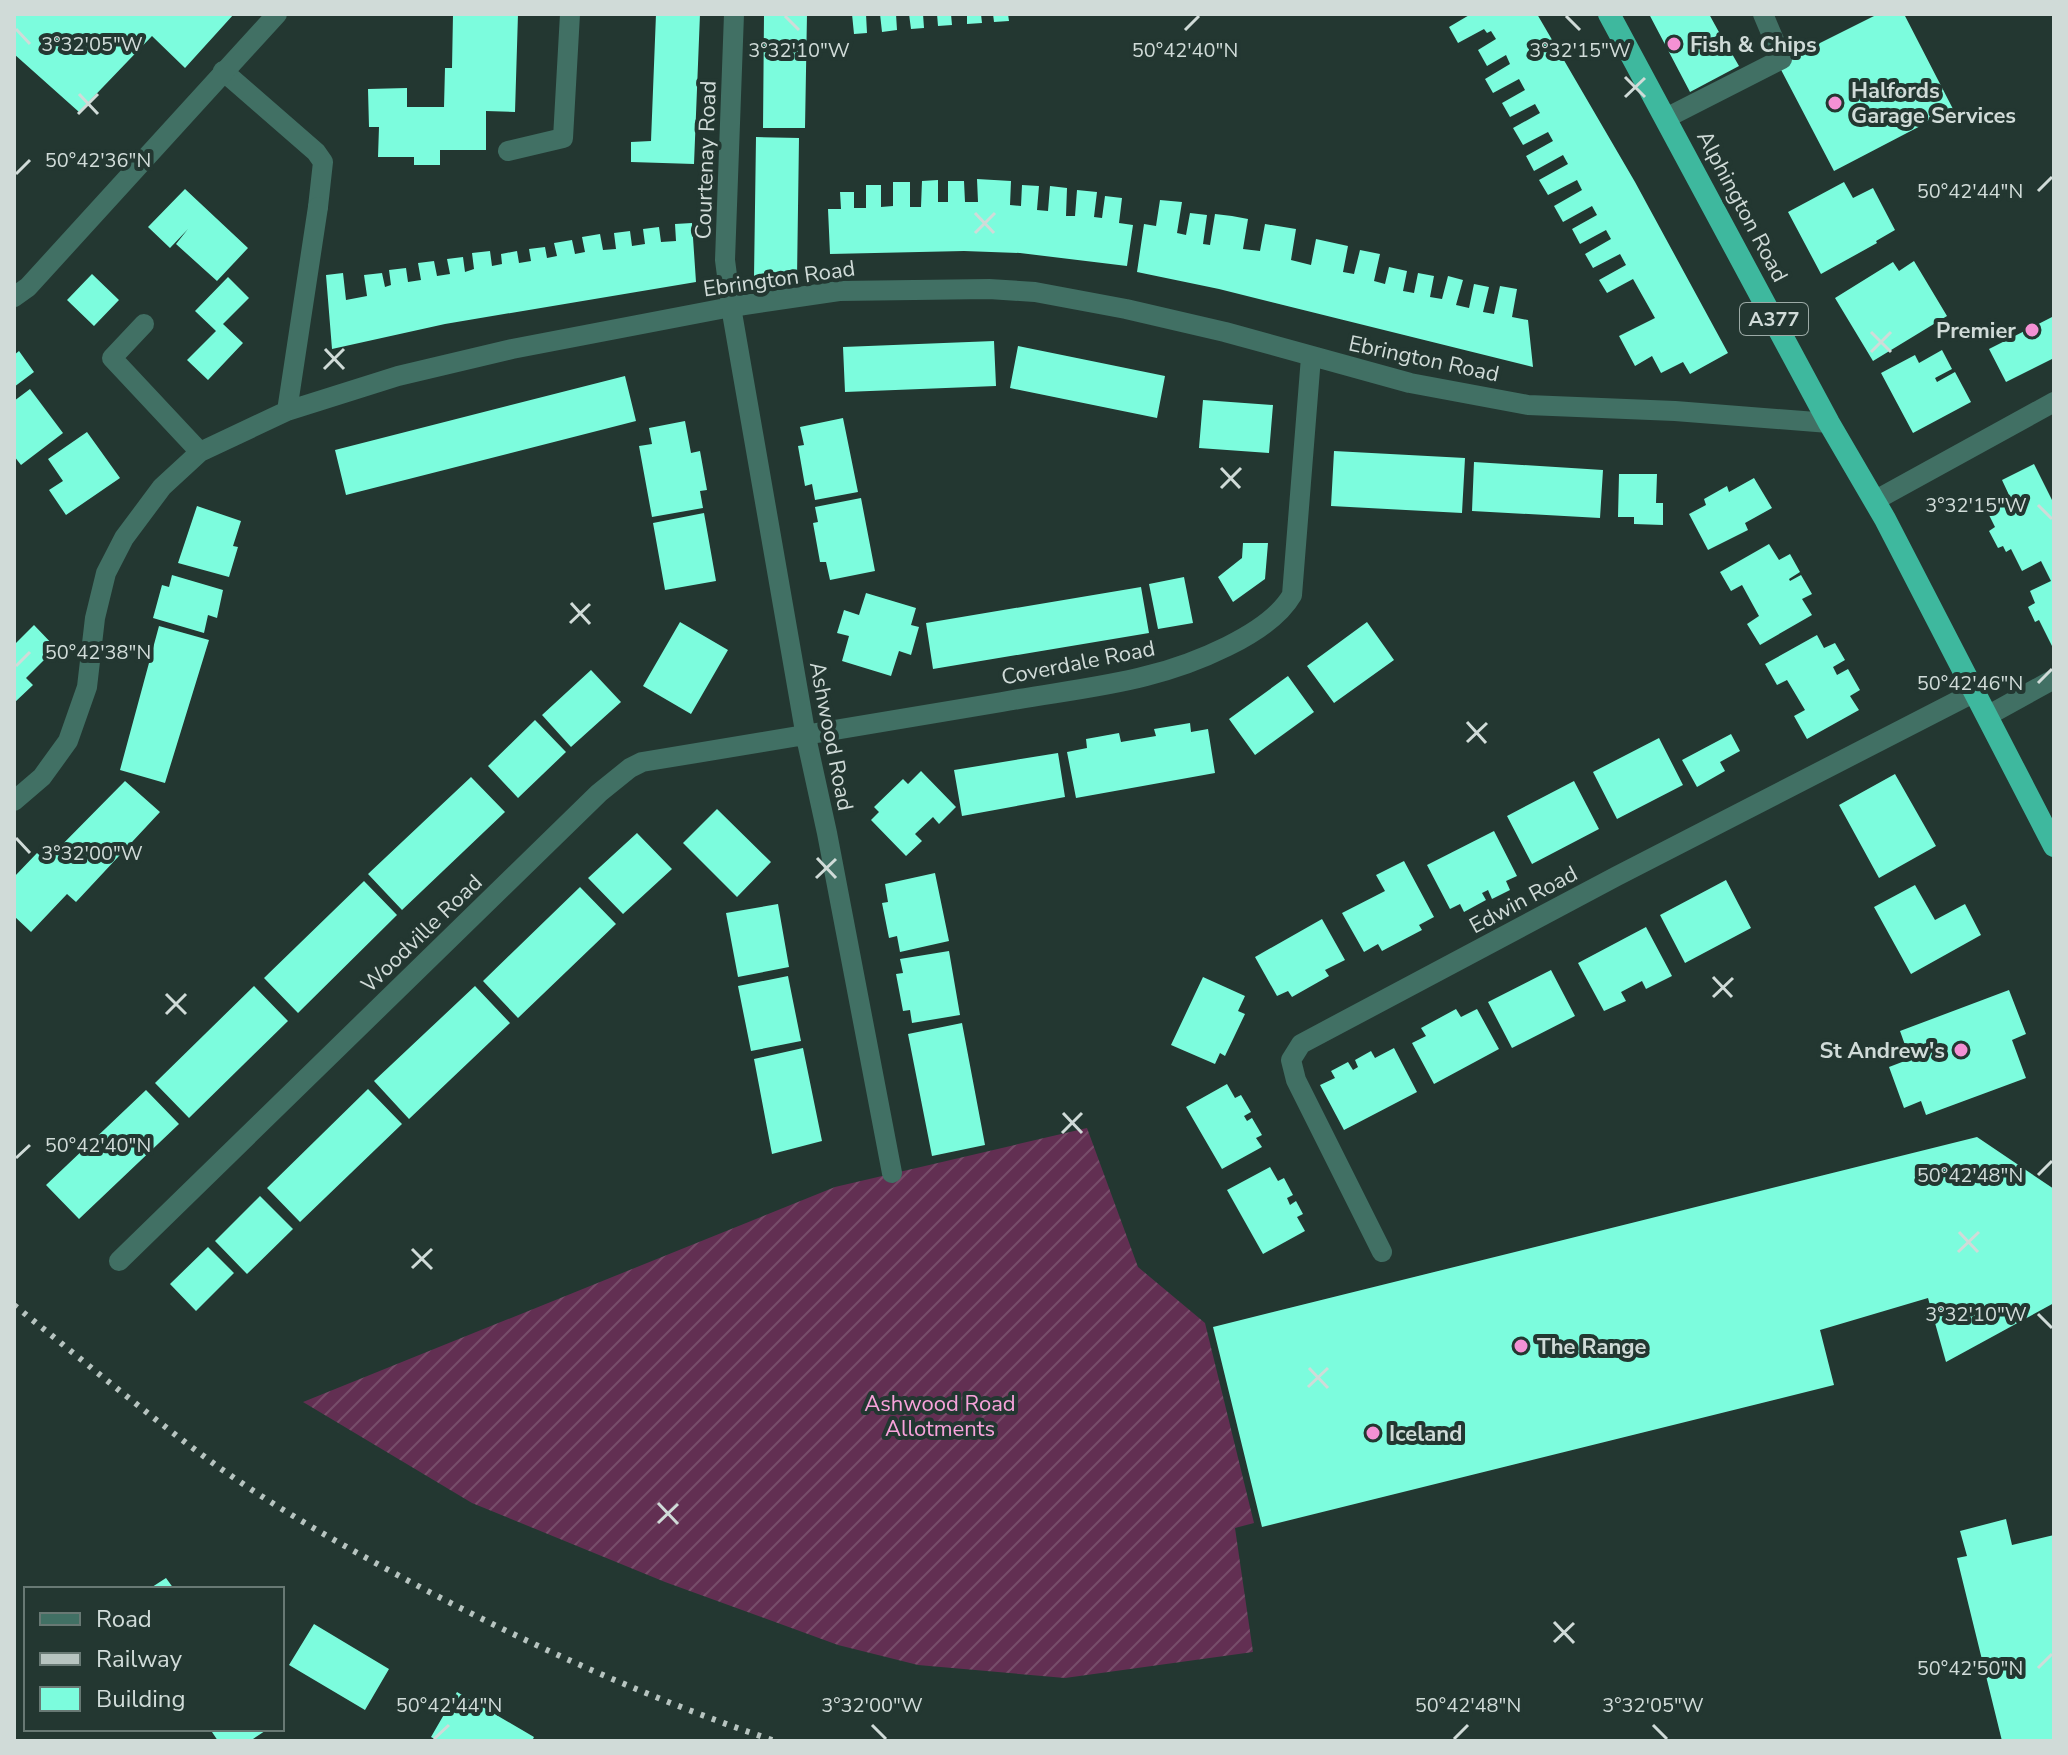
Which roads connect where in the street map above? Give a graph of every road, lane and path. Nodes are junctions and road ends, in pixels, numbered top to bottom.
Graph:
1 (277, 14) edge
2 (570, 14) edge
3 (734, 14) edge
4 (1609, 14) edge
5 (1763, 14) edge
6 (223, 71) junction
7 (1666, 118) junction
8 (508, 151) dead end
9 (14, 297) edge
10 (731, 307) junction
11 (144, 324) dead end
12 (1311, 357) junction
13 (2054, 402) edge
14 (287, 411) junction
15 (1829, 423) junction
16 (200, 452) junction
17 (1874, 501) junction
18 (2054, 679) edge
19 (1975, 692) junction
20 (1987, 716) junction
21 (806, 737) junction
22 (14, 801) edge
23 (2054, 846) edge
24 (892, 1173) dead end
25 (1382, 1252) dead end
26 (119, 1261) dead end

1 - 6 street
2 - 8 street
3 - 10 street, Courtenay Road
4 - 7 highway, Alphington Road / A377
5 - 7 street
6 - 9 street
6 - 14 street
7 - 15 highway, Alphington Road / A377
10 - 12 street, Ebrington Road
10 - 14 street, Ebrington Road
10 - 21 street, Ashwood Road
11 - 16 street
12 - 15 street, Ebrington Road
12 - 21 street, Coverdale Road
13 - 17 street
14 - 16 street, Ebrington Road
15 - 17 highway, Alphington Road / A377
16 - 22 street, Ebrington Road
17 - 19 highway, Alphington Road / A377
18 - 20 street
19 - 20 highway, Alphington Road / A377
19 - 25 street, Edwin Road
20 - 23 highway, Alphington Road / A377
21 - 24 street, Ashwood Road
21 - 26 street, Woodville Road

